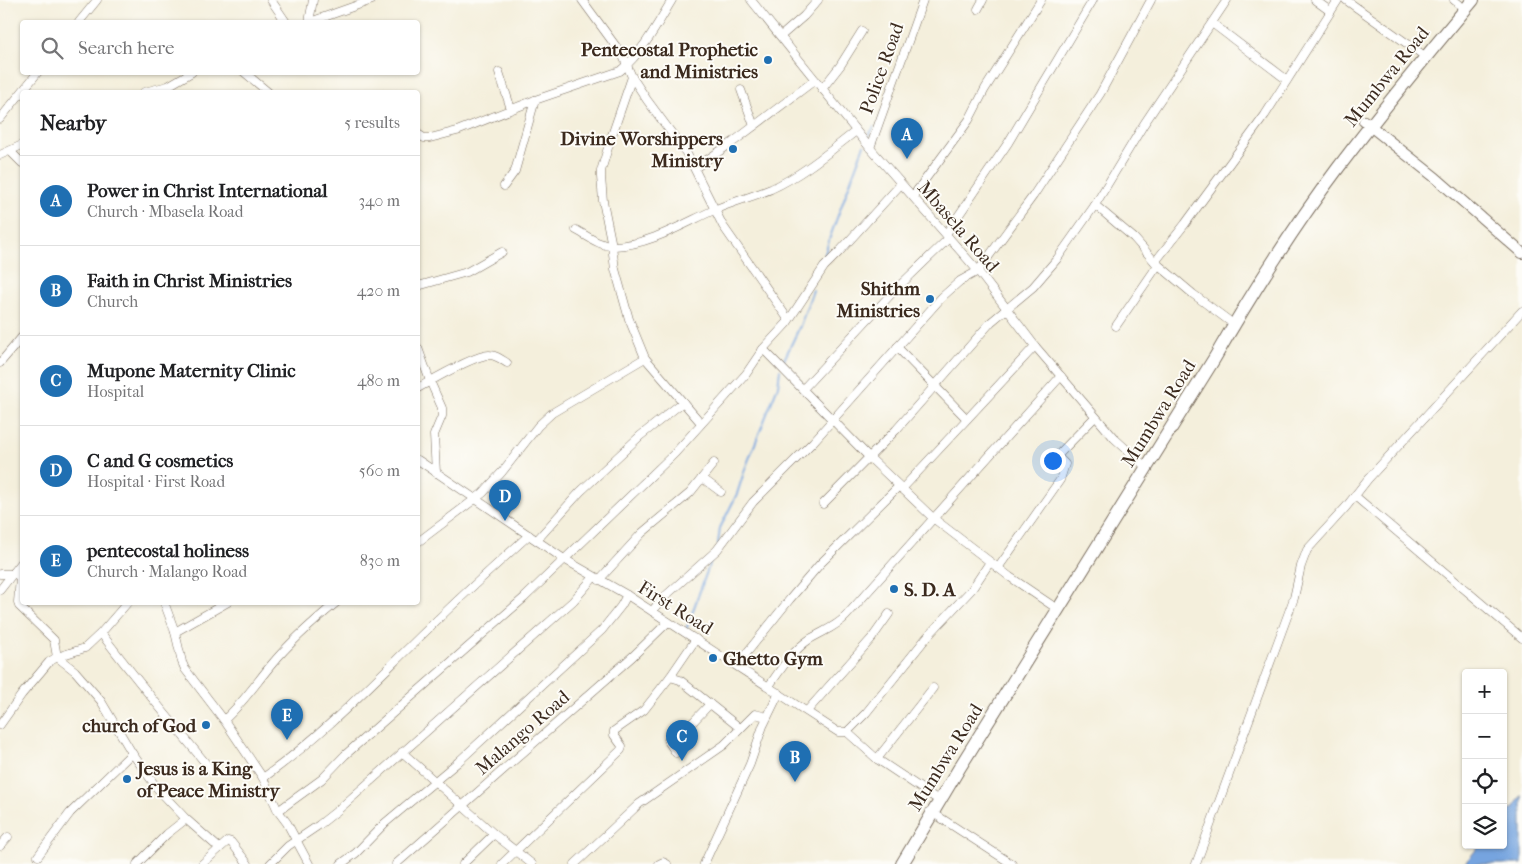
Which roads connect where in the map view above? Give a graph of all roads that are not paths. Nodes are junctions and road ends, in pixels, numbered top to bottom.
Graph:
1 (271, 0) edge
2 (313, 0) edge
3 (372, 0) edge
4 (582, 0) edge
5 (672, 0) edge
6 (751, 0) edge
7 (818, 0) edge
8 (923, 0) edge
9 (983, 0) edge
10 (1041, 0) edge
11 (1093, 0) edge
12 (1152, 0) edge
13 (1227, 0) edge
14 (1315, 0) edge
15 (1338, 0) edge
16 (1346, 0) edge
17 (1473, 0) edge
18 (1459, 1) edge
19 (93, 2) edge
20 (978, 8) dead end
21 (1330, 11) junction
22 (80, 20) edge
23 (285, 20) edge
24 (310, 20) edge
25 (316, 20) edge
26 (1212, 22) junction
27 (862, 30) dead end
28 (781, 36) junction
29 (1423, 54) junction
30 (627, 65) junction
31 (499, 72) dead end
32 (36, 75) edge
33 (186, 75) edge
34 (248, 75) edge
35 (632, 77) junction
36 (815, 80) junction
37 (1287, 80) junction
38 (822, 89) junction
39 (23, 90) edge
40 (152, 90) edge
41 (266, 90) edge
42 (741, 90) dead end
43 (20, 94) edge
44 (535, 100) junction
45 (511, 109) junction
46 (0, 119) edge
47 (1368, 123) junction
48 (754, 126) junction
49 (856, 131) junction
50 (420, 135) edge
51 (20, 146) edge
52 (870, 148) junction
53 (10, 151) junction
54 (0, 156) edge
55 (20, 161) edge
56 (695, 168) junction
57 (901, 184) junction
58 (504, 186) dead end
59 (913, 196) junction
60 (1095, 205) junction
61 (714, 210) junction
62 (576, 230) dead end
63 (948, 236) junction
64 (612, 246) junction
65 (502, 252) dead end
66 (1522, 253) edge
67 (1156, 263) junction
68 (978, 271) junction
69 (420, 285) edge
70 (1006, 309) junction
71 (1522, 312) edge
72 (788, 320) junction
73 (1228, 320) junction
74 (1116, 326) dead end
75 (20, 339) edge
76 (1035, 346) junction
77 (897, 347) junction
78 (762, 349) junction
79 (420, 354) edge
80 (645, 358) junction
81 (0, 363) edge
82 (507, 363) dead end
83 (1061, 376) junction
84 (430, 381) junction
85 (935, 386) junction
86 (420, 387) edge
87 (803, 390) junction
88 (682, 402) junction
89 (1095, 417) junction
90 (967, 419) junction
91 (832, 420) junction
92 (701, 423) junction
93 (870, 458) junction
94 (420, 461) edge
95 (714, 463) dead end
96 (1144, 465) junction
97 (436, 473) junction
98 (702, 478) junction
99 (900, 487) junction
100 (720, 492) dead end
101 (1355, 496) junction
102 (475, 499) junction
103 (823, 504) dead end
104 (933, 518) junction
105 (529, 535) junction
106 (420, 540) edge
107 (537, 540) junction
108 (564, 560) junction
109 (990, 562) junction
110 (20, 564) edge
111 (998, 568) junction
112 (13, 573) junction
113 (0, 574) edge
114 (597, 579) junction
115 (0, 590) edge
116 (627, 595) junction
117 (125, 605) edge
118 (165, 605) edge
119 (223, 605) edge
120 (333, 605) edge
121 (1053, 606) junction
122 (652, 611) junction
123 (890, 614) dead end
124 (668, 622) junction
125 (175, 632) junction
126 (101, 633) junction
127 (1522, 638) edge
128 (696, 639) junction
129 (57, 656) junction
130 (737, 665) junction
131 (670, 677) junction
132 (768, 686) junction
133 (933, 688) dead end
134 (779, 693) junction
135 (710, 704) junction
136 (807, 711) junction
137 (767, 717) junction
138 (224, 720) junction
139 (0, 725) edge
140 (740, 728) junction
141 (847, 732) junction
142 (402, 752) junction
143 (132, 753) junction
144 (676, 753) dead end
145 (877, 759) junction
146 (212, 771) dead end
147 (262, 778) junction
148 (434, 781) junction
149 (938, 799) junction
150 (462, 806) junction
151 (278, 810) junction
152 (930, 811) junction
153 (186, 819) junction
154 (494, 834) junction
155 (8, 837) dead end
156 (298, 840) junction
157 (0, 846) edge
158 (220, 848) junction
159 (516, 851) junction
160 (38, 856) dead end
161 (137, 864) edge
162 (202, 864) edge
163 (248, 864) edge
164 (270, 864) edge
165 (309, 864) edge
166 (341, 864) edge
167 (396, 864) edge
168 (463, 864) edge
169 (502, 864) edge
170 (532, 864) edge
171 (575, 864) edge
172 (659, 864) edge
173 (667, 864) edge
174 (704, 864) edge
175 (895, 864) edge
176 (902, 864) edge
177 (1012, 864) edge
178 (1196, 864) edge

1 - 23 street
2 - 24 street
3 - 25 street
4 - 30 street
5 - 30 street
6 - 28 street, Mbasela Road
7 - 28 street
8 - 52 street, Police Road
9 - 20 street
10 - 59 street
11 - 63 street
12 - 68 street
13 - 26 street
14 - 21 street
15 - 21 street
16 - 29 street
17 - 29 main road, Mumbwa Road
18 - 29 main road, Mumbwa Road
19 - 22 street
21 - 37 street
26 - 37 street
26 - 60 street
27 - 38 street
28 - 36 street, Mbasela Road
29 - 47 main road, Mumbwa Road
30 - 35 street
30 - 44 street
31 - 45 street
32 - 39 street
33 - 40 street
34 - 41 street
35 - 56 street
35 - 64 street
36 - 38 street, Mbasela Road
36 - 48 street
37 - 67 street
38 - 49 street, Mbasela Road
42 - 48 street
43 - 46 street
44 - 45 street
44 - 58 street
45 - 50 street
47 - 66 street
47 - 73 main road, Mumbwa Road
47 - 96 main road, Mumbwa Road
48 - 56 street
49 - 52 street, Mbasela Road
49 - 61 street
51 - 53 street
52 - 57 street, Mbasela Road
53 - 54 street
53 - 55 street
56 - 61 street
57 - 59 street, Mbasela Road
57 - 72 street
59 - 63 street, Mbasela Road
60 - 67 street
60 - 70 street
61 - 64 street
61 - 72 street
62 - 64 street
63 - 68 street, Mbasela Road
63 - 87 street
64 - 80 street
65 - 69 street
67 - 73 street
67 - 74 street
68 - 70 street, Mbasela Road
68 - 77 street
70 - 76 street, Mbasela Road
70 - 85 street
71 - 101 street
72 - 78 street
73 - 96 main road, Mumbwa Road
75 - 81 street
76 - 83 street, Mbasela Road
76 - 90 street
77 - 85 street
77 - 91 street
78 - 87 street
78 - 92 street
79 - 84 street
80 - 88 street
80 - 102 street
82 - 84 street
83 - 89 street, Mbasela Road
83 - 104 street
84 - 86 street
84 - 97 street
85 - 90 street
85 - 93 street
87 - 91 street
88 - 92 street
88 - 107 street
89 - 96 street, Mbasela Road
89 - 111 street
90 - 99 street
91 - 93 street
91 - 122 street
92 - 108 street
93 - 99 street
93 - 103 street
94 - 97 street, First Road
95 - 98 street
96 - 121 main road, Mumbwa Road
96 - 149 main road, Mumbwa Road
97 - 102 street, First Road
98 - 100 street
98 - 114 street
99 - 104 street
99 - 130 street
101 - 127 street
101 - 178 street
102 - 105 street, First Road
102 - 106 street
104 - 109 street
104 - 132 street
105 - 107 street, First Road
105 - 147 street
107 - 108 street, First Road
108 - 114 street, First Road
108 - 151 street
109 - 111 street
109 - 141 street
110 - 112 street
111 - 121 street
112 - 113 street
112 - 115 street
112 - 129 street
114 - 116 street, First Road
114 - 142 street
116 - 122 street, First Road
116 - 148 street
117 - 126 street
118 - 125 street
119 - 125 street
120 - 138 street
121 - 149 main road, Mumbwa Road
122 - 124 street, First Road
123 - 136 street
124 - 128 street, First Road
124 - 150 street, Malango Road
125 - 138 street
126 - 129 street
126 - 146 street
128 - 130 street, First Road
128 - 131 street
129 - 139 street
129 - 143 street
130 - 132 street, First Road
131 - 135 street
131 - 159 street
132 - 134 street, First Road
133 - 145 street
134 - 136 street, First Road
134 - 137 street
135 - 140 street
135 - 144 street
136 - 141 street, First Road
137 - 140 street
137 - 174 street
138 - 147 street
140 - 171 street
141 - 145 street, First Road
142 - 148 street
142 - 156 street
143 - 153 street
143 - 160 street
145 - 149 street, First Road
147 - 151 street
148 - 150 street
148 - 166 street
149 - 152 main road, Mumbwa Road
150 - 154 street
150 - 167 street, Malango Road
151 - 156 street
152 - 175 main road, Mumbwa Road
152 - 176 main road, Mumbwa Road
152 - 177 street
153 - 158 street
153 - 161 street
154 - 159 street
154 - 168 street
155 - 157 street
156 - 164 street
156 - 165 street
158 - 162 street
158 - 163 street
159 - 169 street
159 - 170 street
172 - 173 street

